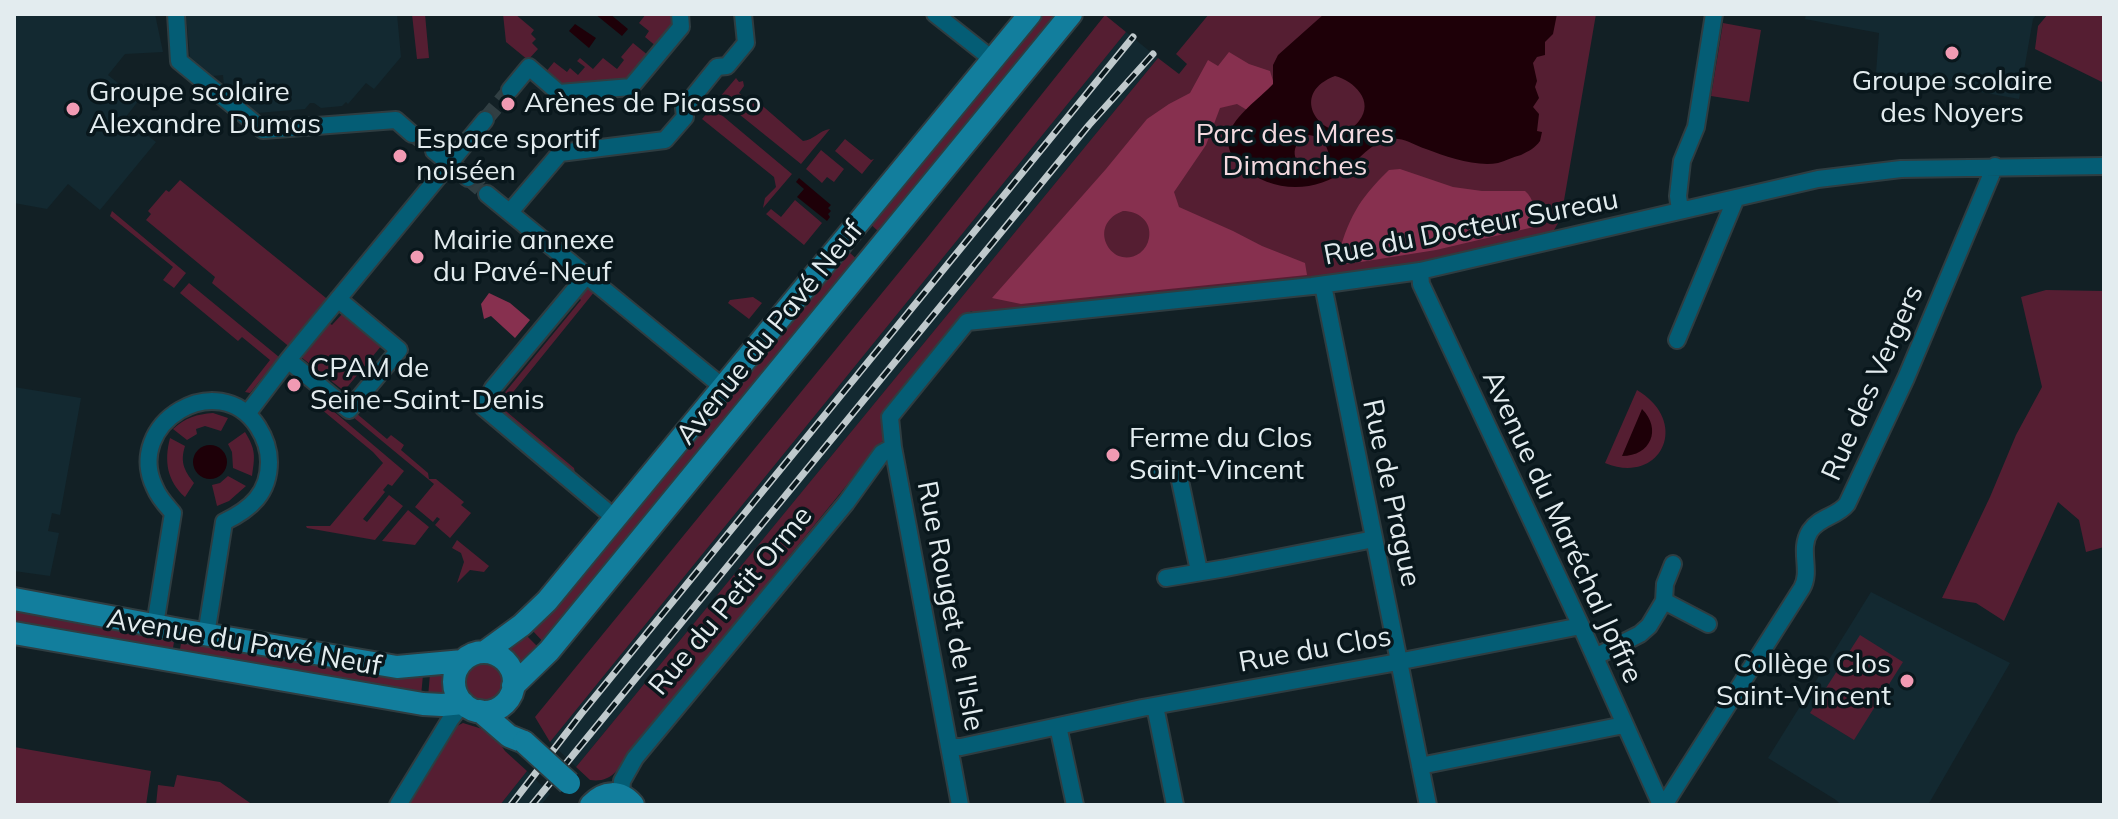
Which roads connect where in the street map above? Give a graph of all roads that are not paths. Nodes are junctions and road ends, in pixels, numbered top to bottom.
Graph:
1 (176, 14) edge
2 (680, 14) edge
3 (743, 14) edge
4 (935, 14) edge
5 (1030, 14) edge
6 (1071, 14) edge
7 (1714, 14) edge
8 (992, 59) junction
9 (510, 90) tunnel mouth
10 (485, 120) tunnel mouth
11 (412, 134) tunnel mouth
12 (434, 151) tunnel mouth
13 (449, 163) junction
14 (1995, 166) junction
15 (2104, 166) edge
16 (468, 178) tunnel mouth
17 (487, 194) tunnel mouth
18 (1736, 198) junction
19 (1680, 210) junction
20 (510, 212) junction
21 (1420, 271) junction
22 (586, 276) junction
23 (1323, 285) junction
24 (338, 299) junction
25 (1677, 340) dead end
26 (288, 360) junction
27 (724, 388) junction
28 (247, 414) junction
29 (890, 417) joint
30 (893, 447) junction
31 (1158, 470) dead end
32 (616, 519) junction
33 (1374, 539) junction
34 (1673, 564) dead end
35 (1199, 571) junction
36 (1166, 578) dead end
37 (14, 599) edge
38 (1664, 601) junction
39 (1708, 624) dead end
40 (155, 625) junction
41 (1581, 626) junction
42 (14, 633) edge
43 (206, 635) junction
44 (485, 652) junction
45 (1595, 657) junction
46 (463, 661) junction
47 (1400, 662) junction
48 (512, 690) junction
49 (1155, 706) junction
50 (472, 707) junction
51 (1624, 725) junction
52 (1058, 726) junction
53 (524, 742) junction
54 (950, 747) junction
55 (1420, 766) junction
56 (627, 800) edge
57 (591, 804) edge
58 (398, 805) edge
59 (960, 805) edge
60 (1075, 805) edge
61 (1175, 805) edge
62 (1428, 805) edge
63 (1661, 805) edge

1 - 11 street
2 - 9 street
3 - 20 street
4 - 8 street
5 - 8 main road, Avenue du Pavé Neuf
6 - 48 main road, Avenue du Pavé Neuf
7 - 19 street
8 - 27 main road, Avenue du Pavé Neuf
10 - 13 street
12 - 13 street
13 - 16 street
13 - 24 street
14 - 15 street, Rue du Docteur Sureau
14 - 18 street, Rue du Docteur Sureau
14 - 63 street, Rue des Vergers
17 - 20 street
18 - 19 street, Rue du Docteur Sureau
18 - 25 street
19 - 21 street, Rue du Docteur Sureau
20 - 22 street
21 - 23 street, Rue du Docteur Sureau
21 - 41 street, Avenue du Maréchal Joffre
22 - 27 street
22 - 32 street
23 - 29 street, Rue du Docteur Sureau
23 - 33 street, Rue de Prague
24 - 26 street
24 - 26 street
26 - 28 street
27 - 32 main road, Avenue du Pavé Neuf
28 - 40 street
28 - 43 street
29 - 30 street, Rue Rouget de l'Isle
30 - 54 street, Rue Rouget de l'Isle
30 - 56 street, Rue du Petit Orme
31 - 35 street
32 - 44 main road, Avenue du Pavé Neuf
33 - 35 street
33 - 47 street, Rue de Prague
34 - 38 street
35 - 36 street
37 - 40 main road, Avenue du Pavé Neuf
38 - 39 street
38 - 45 street
40 - 43 main road, Avenue du Pavé Neuf
41 - 45 street, Avenue du Maréchal Joffre
41 - 47 street, Rue du Clos
42 - 50 main road, Avenue du Pavé Neuf
43 - 46 main road, Avenue du Pavé Neuf
44 - 46 main road
44 - 48 main road
45 - 51 street, Avenue du Maréchal Joffre
46 - 50 main road
47 - 49 street, Rue du Clos
47 - 55 street, Rue de Prague
48 - 50 main road
48 - 53 main road
49 - 52 street, Rue du Clos
49 - 61 street
50 - 53 main road
50 - 58 street
51 - 55 street
51 - 63 street, Avenue du Maréchal Joffre
52 - 54 street, Rue du Clos
52 - 60 street
53 - 57 main road, bridge
54 - 59 street, Rue Rouget de l'Isle
55 - 62 street, Rue de Prague
56 - 57 main road

